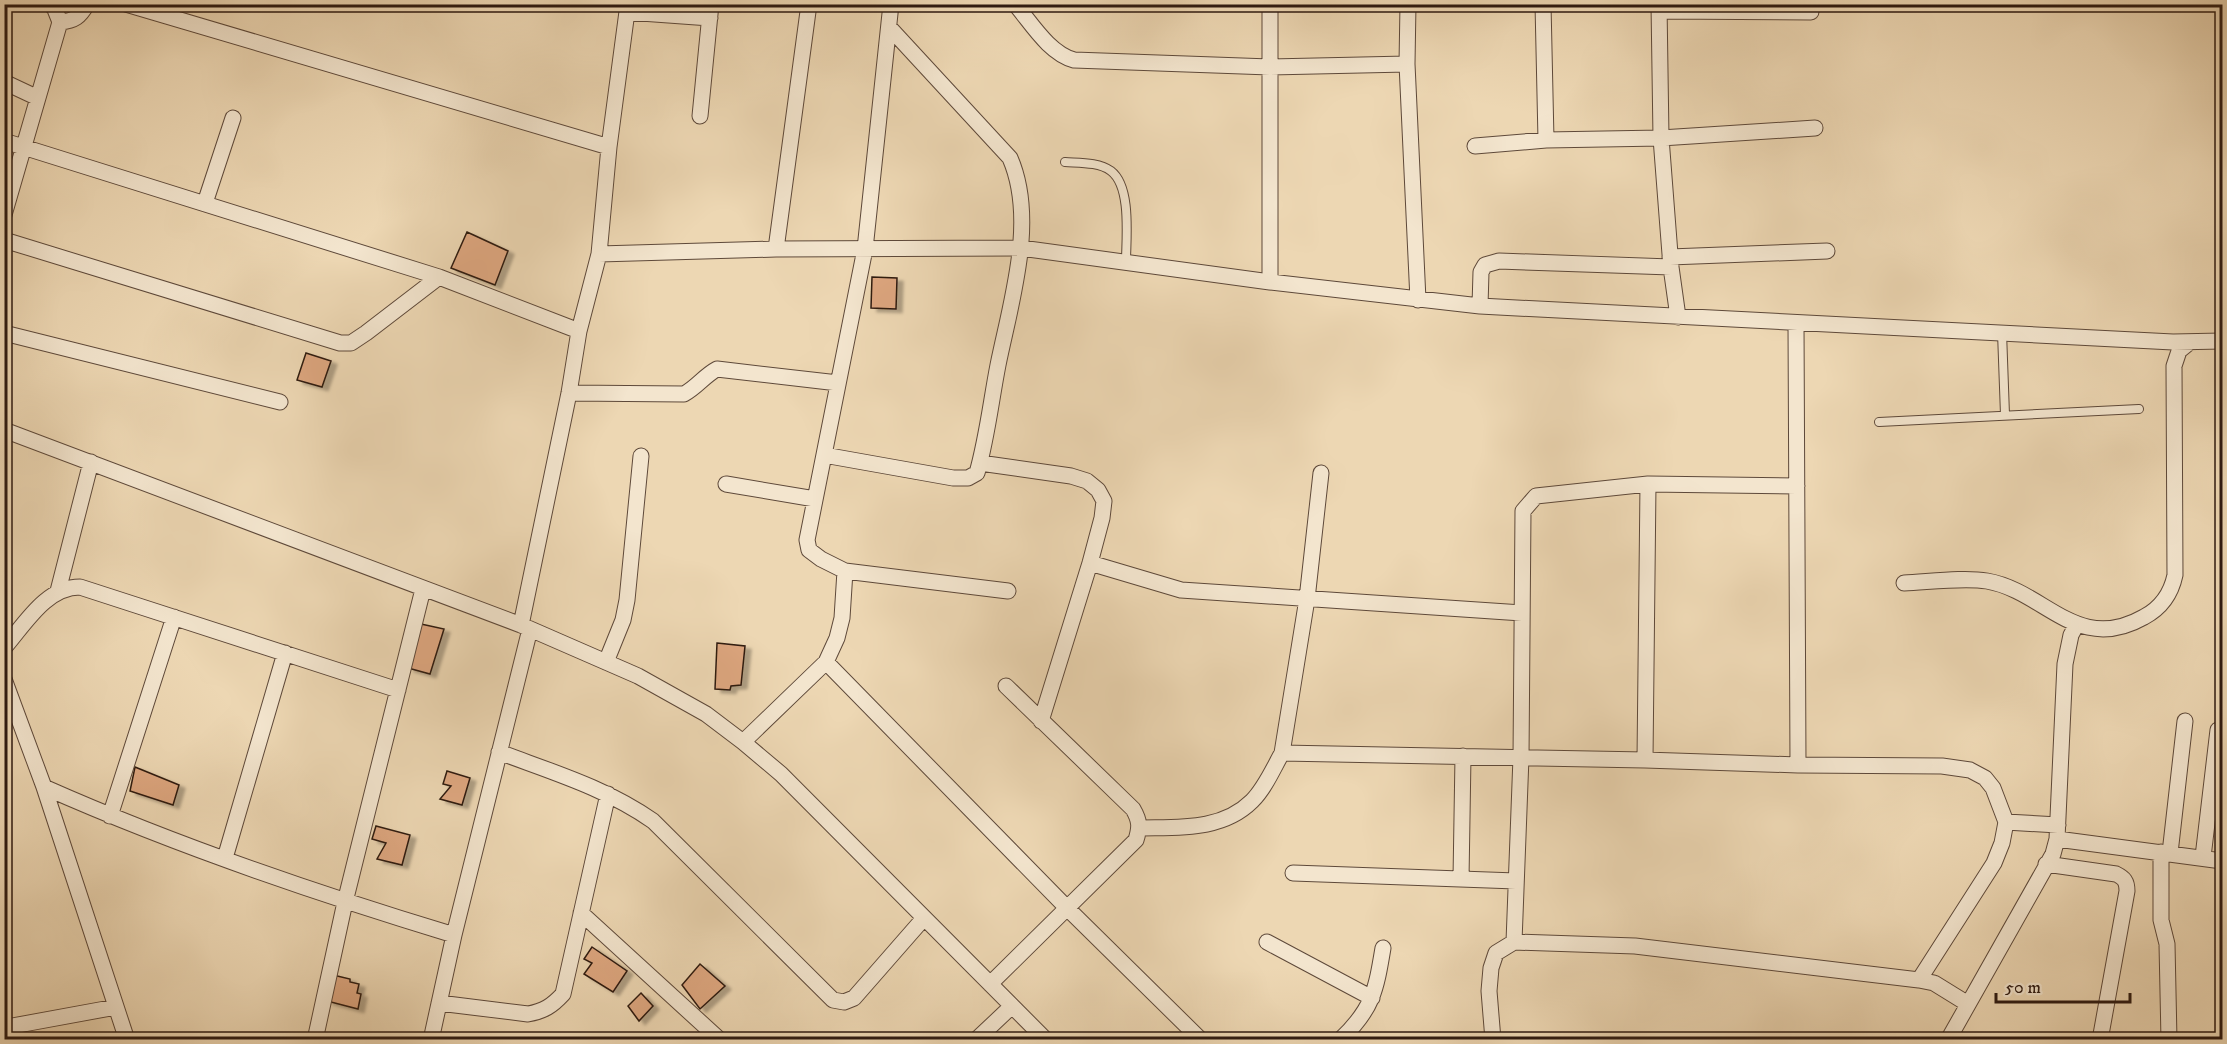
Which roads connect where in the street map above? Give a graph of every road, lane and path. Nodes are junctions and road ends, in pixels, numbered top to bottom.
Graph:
1 (49, 4) edge
2 (87, 4) edge
3 (126, 4) edge
4 (809, 4) edge
5 (891, 4) edge
6 (1015, 4) edge
7 (1270, 4) edge
8 (1408, 4) edge
9 (1543, 4) edge
10 (628, 8) edge
11 (1659, 8) edge
12 (710, 11) edge
13 (1811, 12) dead end
14 (60, 22) junction
15 (889, 27) junction
16 (1407, 64) junction
17 (1270, 67) junction
18 (4, 82) edge
19 (38, 98) junction
20 (700, 116) dead end
21 (234, 118) dead end
22 (1815, 128) dead end
23 (1661, 138) junction
24 (1546, 140) junction
25 (4, 141) edge
26 (1475, 146) dead end
27 (24, 147) junction
28 (609, 147) junction
29 (1065, 162) dead end
30 (205, 203) junction
31 (4, 215) edge
32 (4, 240) edge
33 (1021, 248) junction
34 (776, 249) junction
35 (865, 249) junction
36 (1827, 251) dead end
37 (599, 254) junction
38 (1126, 262) junction
39 (1671, 262) junction
40 (440, 277) junction
41 (1270, 282) junction
42 (1418, 300) junction
43 (1480, 306) junction
44 (1678, 317) junction
45 (1796, 323) junction
46 (579, 331) junction
47 (2002, 332) junction
48 (4, 333) edge
49 (2223, 341) edge
50 (2190, 342) junction
51 (838, 383) junction
52 (569, 393) junction
53 (280, 402) dead end
54 (2139, 409) dead end
55 (2005, 416) junction
56 (1880, 422) dead end
57 (4, 429) edge
58 (824, 455) junction
59 (641, 456) dead end
60 (91, 462) junction
61 (980, 463) junction
62 (1321, 473) dead end
63 (726, 484) dead end
64 (1648, 484) junction
65 (1797, 486) junction
66 (815, 499) junction
67 (1090, 563) junction
68 (845, 571) junction
69 (1904, 583) dead end
70 (423, 589) junction
71 (58, 591) junction
72 (1008, 591) dead end
73 (1307, 599) junction
74 (1522, 613) junction
75 (174, 617) junction
76 (2072, 622) junction
77 (525, 627) junction
78 (4, 648) edge
79 (285, 653) junction
80 (606, 662) junction
81 (826, 662) junction
82 (4, 679) edge
83 (1005, 686) dead end
84 (398, 690) junction
85 (1041, 721) junction
86 (2185, 721) dead end
87 (2218, 730) dead end
88 (743, 742) junction
89 (499, 752) junction
90 (1282, 753) junction
91 (1462, 756) junction
92 (1521, 758) junction
93 (1645, 760) junction
94 (1798, 765) junction
95 (44, 787) junction
96 (608, 794) junction
97 (110, 816) junction
98 (2006, 822) junction
99 (1140, 828) junction
100 (2055, 830) junction
101 (2166, 852) junction
102 (2203, 857) junction
103 (225, 858) junction
104 (2223, 861) edge
105 (2046, 864) junction
106 (1293, 873) dead end
107 (1461, 879) junction
108 (1516, 881) junction
109 (345, 902) junction
110 (1067, 908) junction
111 (581, 913) junction
112 (924, 918) junction
113 (454, 935) junction
114 (1268, 942) dead end
115 (1514, 942) junction
116 (1383, 948) dead end
117 (1919, 980) junction
118 (990, 984) junction
119 (1372, 998) junction
120 (1964, 1002) junction
121 (439, 1003) junction
122 (1012, 1006) junction
123 (116, 1007) junction
124 (7, 1027) dead end
125 (127, 1040) edge
126 (315, 1040) edge
127 (431, 1040) edge
128 (720, 1040) edge
129 (976, 1040) edge
130 (1046, 1040) edge
131 (1201, 1040) edge
132 (1340, 1040) edge
133 (1493, 1040) edge
134 (1948, 1040) edge
135 (2100, 1040) edge
136 (2169, 1040) edge

1 - 14 street
2 - 14 street
3 - 28 street
4 - 34 street
5 - 15 street
6 - 17 street
7 - 17 street
8 - 16 street
9 - 24 street
10 - 12 street
10 - 28 street
11 - 13 street
11 - 23 street
12 - 20 street
14 - 19 street
15 - 33 street
15 - 35 street
16 - 17 street
16 - 42 street
17 - 41 street
18 - 19 street
19 - 27 street
21 - 30 street
22 - 23 street
23 - 24 street
23 - 39 street
24 - 26 street
25 - 27 street
27 - 30 street
27 - 31 street
28 - 37 street
29 - 38 lane
30 - 40 street
32 - 40 street
33 - 35 street
33 - 38 street
33 - 61 street
34 - 35 street
34 - 37 street
35 - 51 street
36 - 39 street
37 - 46 street
38 - 41 street
39 - 43 street
39 - 44 street
40 - 46 street
41 - 42 street
42 - 43 street
43 - 44 street
44 - 45 street
45 - 47 street
45 - 65 street
46 - 52 street
47 - 50 street
47 - 55 lane
48 - 53 street
49 - 50 street
50 - 76 street
51 - 52 street
51 - 58 street
52 - 77 street
54 - 55 lane
55 - 56 lane
57 - 60 street
58 - 61 street
58 - 66 street
59 - 80 street
60 - 70 street
60 - 71 street
61 - 67 street
62 - 73 street
63 - 66 street
64 - 65 street
64 - 74 street
64 - 93 street
65 - 94 street
66 - 68 street
67 - 73 street
67 - 85 street
68 - 72 street
68 - 81 street
69 - 76 street
70 - 77 street
70 - 84 street
71 - 75 street
71 - 78 street
73 - 74 street
73 - 90 street
74 - 92 street
75 - 79 street
75 - 97 street
76 - 100 street
77 - 80 street
77 - 89 street
79 - 84 street
79 - 103 street
80 - 88 street
81 - 88 street
81 - 110 street
82 - 95 street
83 - 85 street
84 - 109 street
85 - 99 street
86 - 101 street
87 - 102 street
88 - 112 street
89 - 96 street
89 - 113 street
90 - 91 street
90 - 99 street
91 - 92 street
91 - 107 street
92 - 93 street
92 - 108 street
93 - 94 street
94 - 98 street
95 - 97 street
95 - 123 street
96 - 111 street
96 - 112 street
97 - 103 street
98 - 100 street
98 - 117 street
99 - 110 street
100 - 101 street
100 - 105 street
101 - 102 street
101 - 136 street
102 - 104 street
103 - 109 street
105 - 120 street
105 - 135 street
106 - 107 street
107 - 108 street
108 - 115 street
109 - 113 street
109 - 126 street
110 - 118 street
110 - 131 street
111 - 121 street
111 - 128 street
112 - 118 street
113 - 121 street
114 - 119 street
115 - 117 street
115 - 133 street
116 - 119 street
117 - 120 street
118 - 122 street
119 - 132 street
120 - 134 street
121 - 127 street
122 - 129 street
122 - 130 street
123 - 124 street
123 - 125 street

